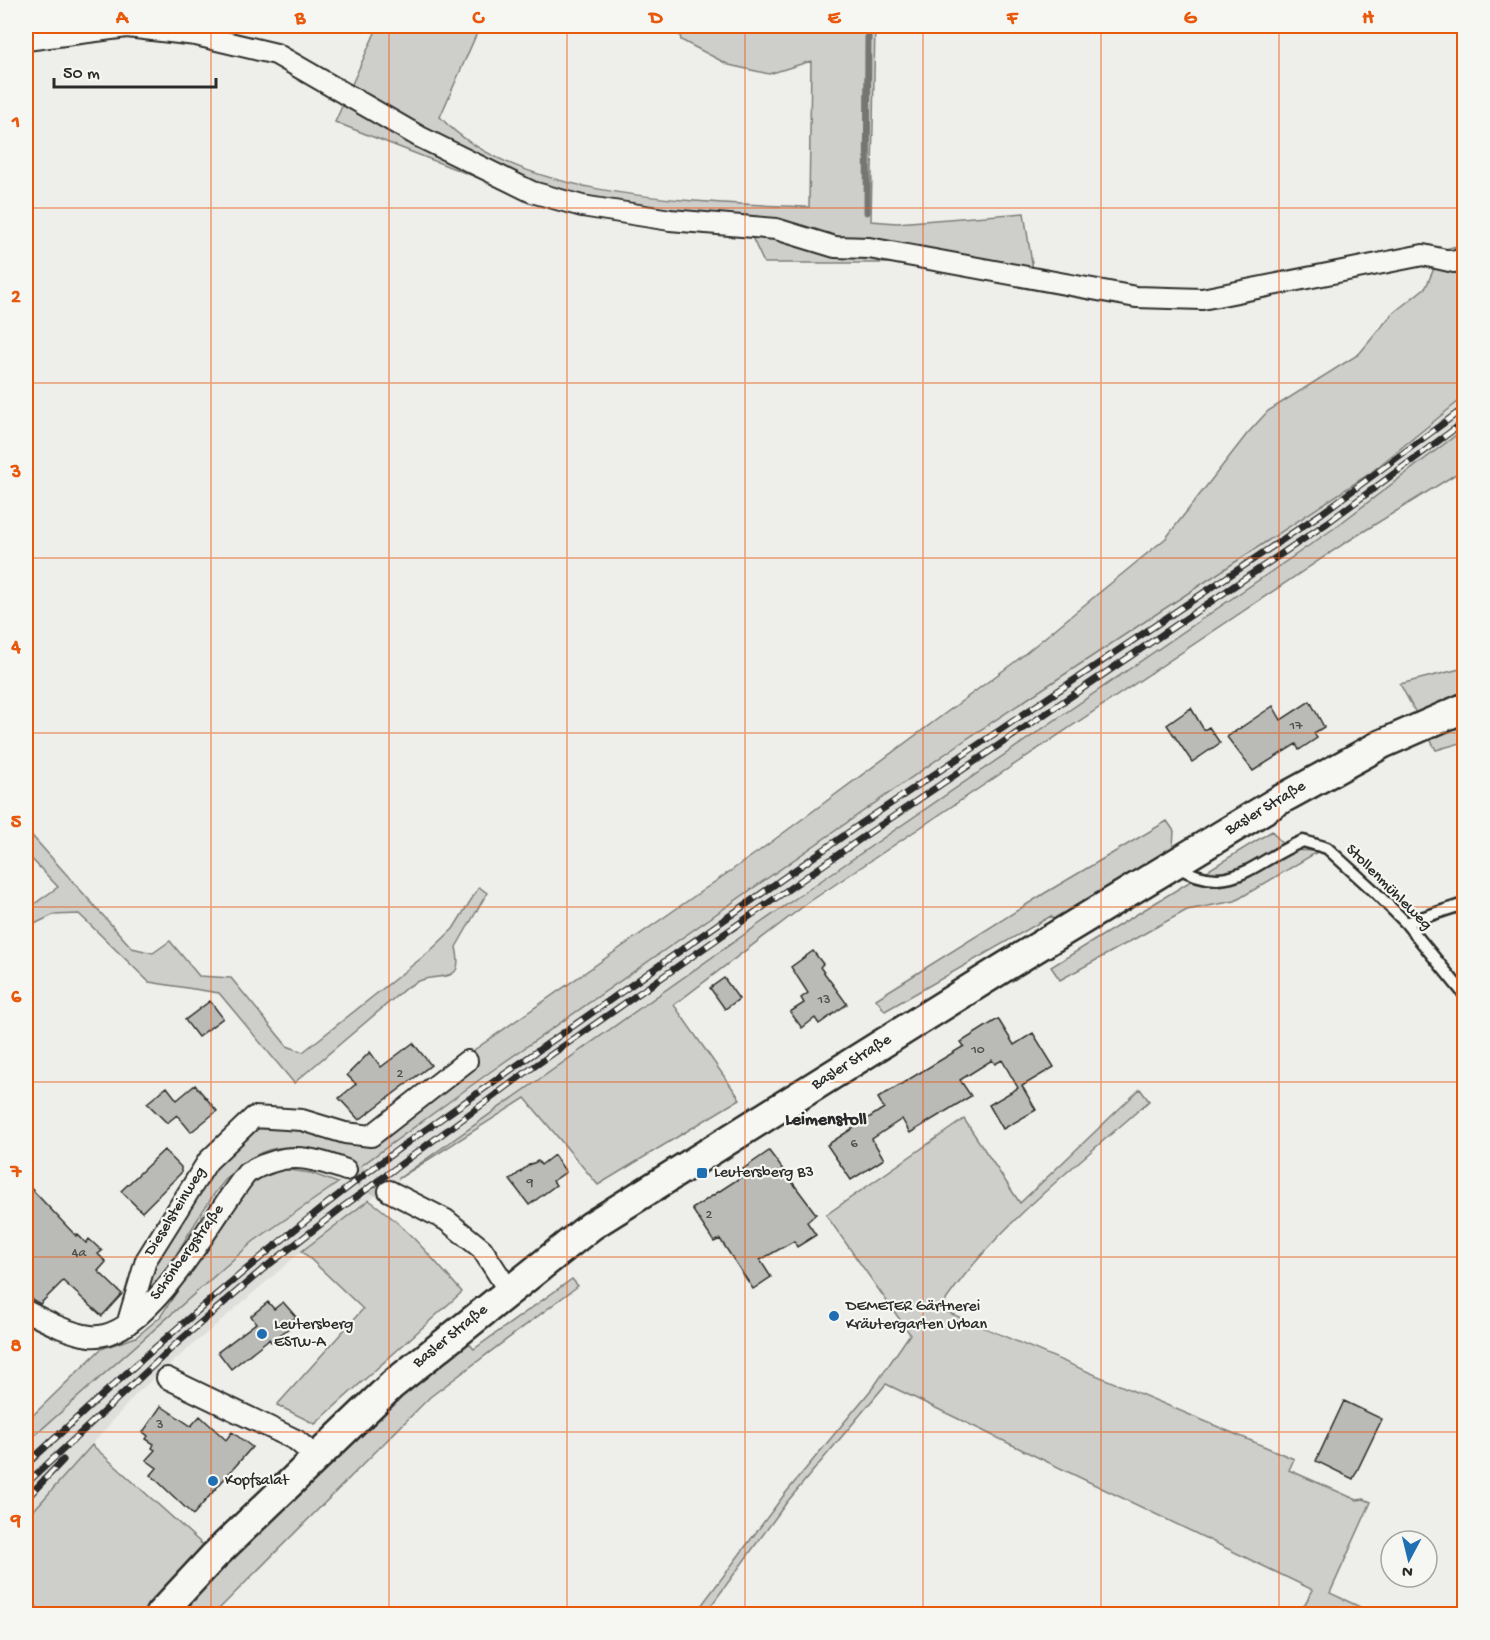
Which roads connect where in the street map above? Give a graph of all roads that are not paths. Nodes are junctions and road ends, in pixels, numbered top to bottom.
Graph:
1 (26, 40) edge
2 (1459, 260) edge
3 (1464, 708) edge
4 (1175, 865) junction
5 (1464, 904) edge
6 (1406, 924) junction
7 (1464, 994) edge
8 (467, 1061) dead end
9 (346, 1170) tunnel mouth
10 (389, 1191) tunnel mouth
11 (510, 1291) junction
12 (26, 1311) edge
13 (127, 1325) junction
14 (167, 1378) dead end
15 (315, 1456) junction
16 (160, 1614) edge

1 - 2 street
3 - 4 street, Basler Straße
4 - 6 lane, Stollenmühleweg
4 - 11 street, Basler Straße
5 - 6 lane
6 - 7 lane, Stollenmühleweg
8 - 13 street, Dieselsteinweg
9 - 13 street, Schönbergstraße
10 - 11 street
11 - 15 street, Basler Straße
12 - 13 street, Schönbergstraße
14 - 15 street
15 - 16 street, Basler Straße

